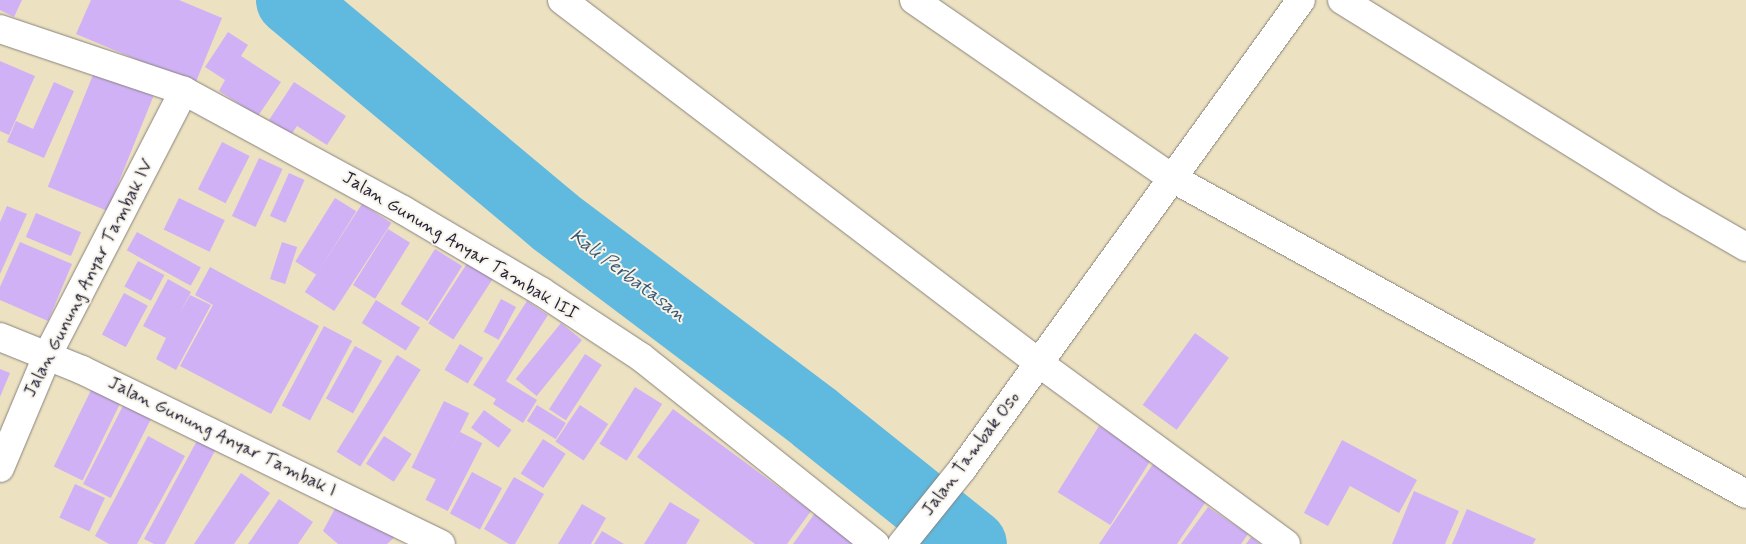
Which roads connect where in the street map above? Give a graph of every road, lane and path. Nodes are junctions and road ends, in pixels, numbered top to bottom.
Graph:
1 (562, 0) edge
2 (914, 0) edge
3 (1301, 0) edge
4 (1342, 0) edge
5 (0, 29) edge
6 (184, 91) junction
7 (1172, 178) junction
8 (1746, 247) edge
9 (0, 337) edge
10 (65, 362) junction
11 (1039, 363) junction
12 (0, 468) edge
13 (1746, 494) edge
14 (903, 543) edge
15 (441, 544) edge
16 (874, 544) edge
17 (1286, 544) edge

1 - 11 street
2 - 7 street
3 - 7 street, Jalan Tambak Oso
4 - 8 street
5 - 6 street, Jalan Gunung Anyar Tambak III
6 - 10 street, Jalan Gunung Anyar Tambak IV
6 - 16 street, Jalan Gunung Anyar Tambak III
7 - 11 street, Jalan Tambak Oso
7 - 13 street
9 - 10 street, Jalan Gunung Anyar Tambak I
10 - 12 street, Jalan Gunung Anyar Tambak IV
10 - 15 street, Jalan Gunung Anyar Tambak I
11 - 14 street, Jalan Tambak Oso
11 - 17 street

